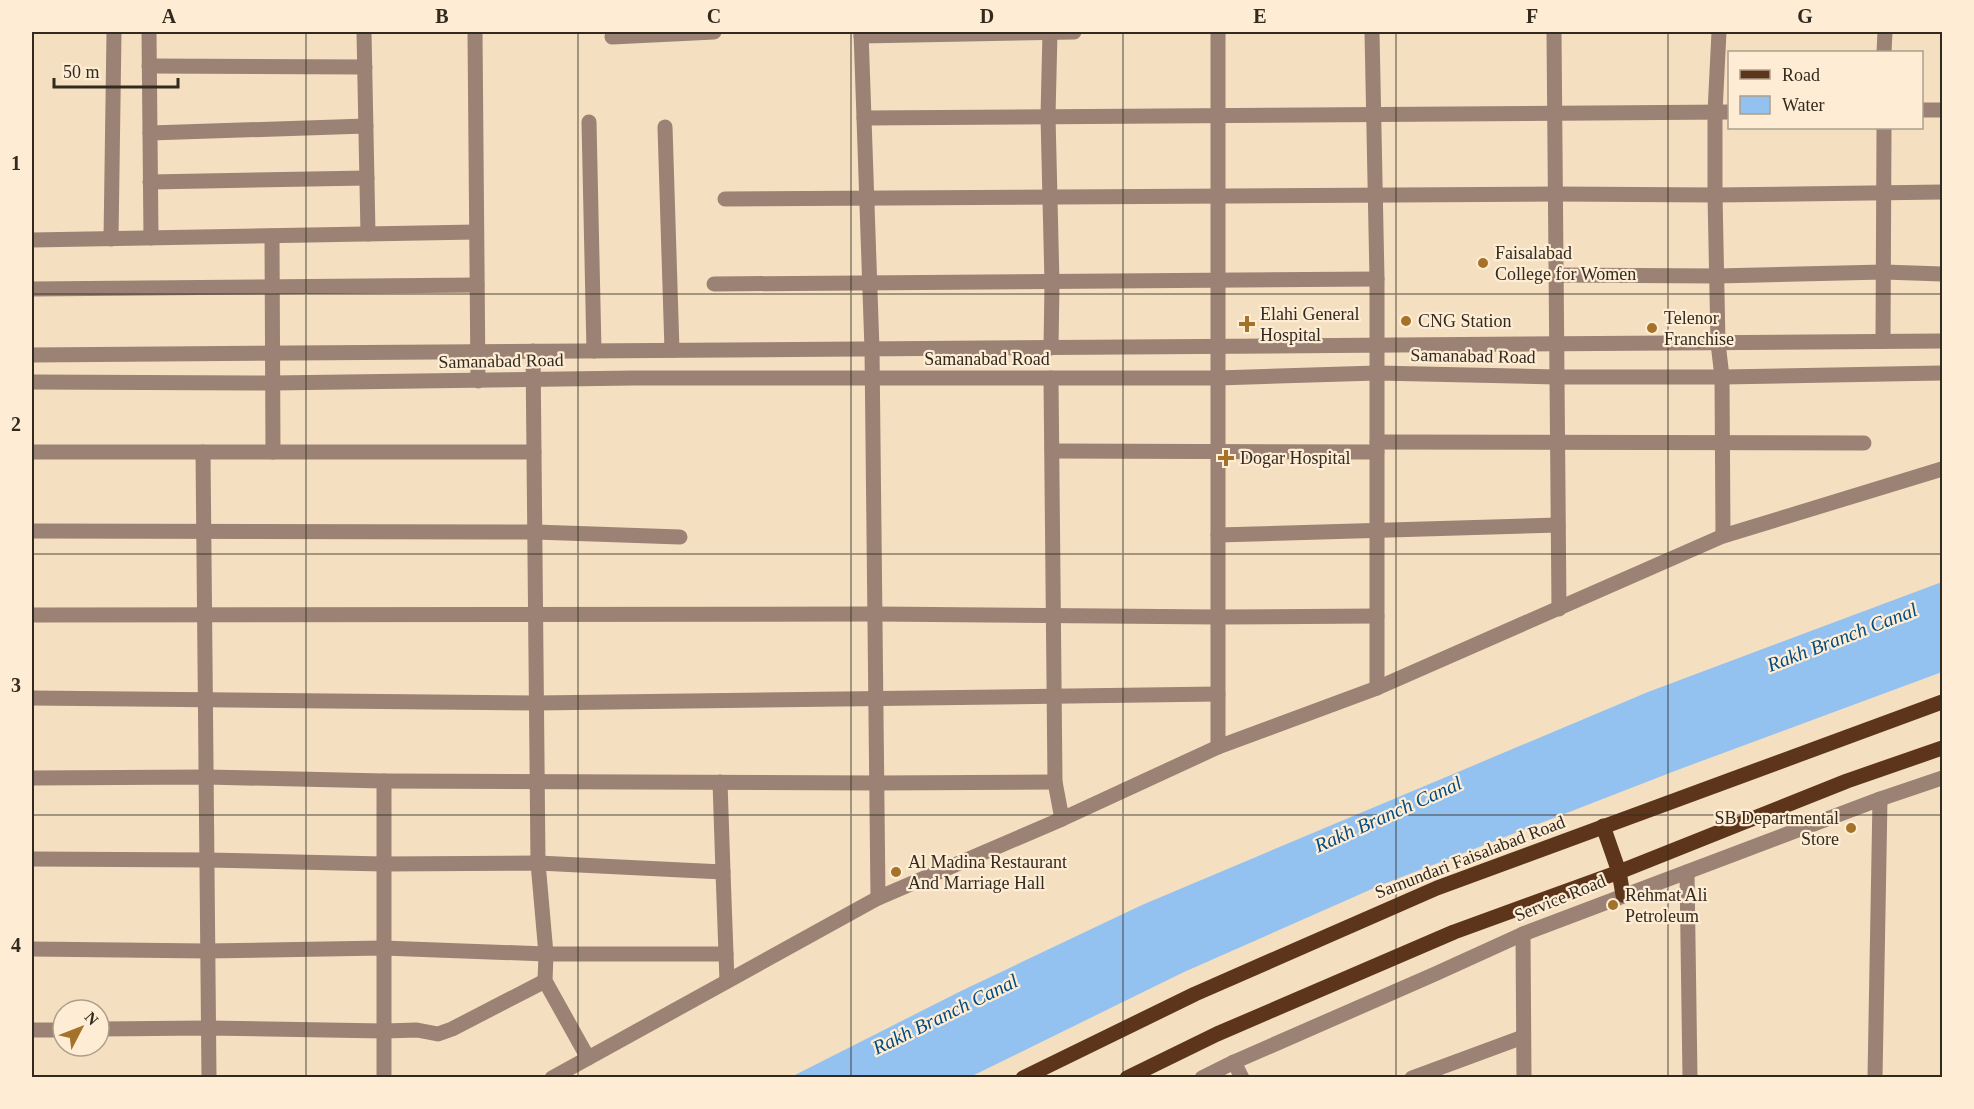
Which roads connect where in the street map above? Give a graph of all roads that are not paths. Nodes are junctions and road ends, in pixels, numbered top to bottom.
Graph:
1 (114, 32) edge
2 (149, 32) edge
3 (364, 32) edge
4 (475, 32) edge
5 (714, 32) edge
6 (1050, 32) edge
7 (1074, 32) edge
8 (1218, 32) edge
9 (1372, 32) edge
10 (1554, 32) edge
11 (1719, 32) edge
12 (1885, 32) edge
13 (861, 34) edge
14 (612, 37) dead end
15 (1884, 51) edge
16 (149, 66) junction
17 (364, 67) junction
18 (1923, 110) edge
19 (1942, 110) edge
20 (1554, 112) junction
21 (1722, 112) edge
22 (1373, 114) junction
23 (1218, 115) junction
24 (1048, 116) junction
25 (864, 118) junction
26 (589, 122) dead end
27 (366, 126) junction
28 (665, 128) dead end
29 (1884, 129) edge
30 (150, 133) junction
31 (367, 178) junction
32 (150, 182) junction
33 (1884, 191) junction
34 (1942, 192) edge
35 (1555, 194) junction
36 (1375, 195) junction
37 (1715, 195) junction
38 (1218, 196) junction
39 (1050, 197) junction
40 (725, 199) dead end
41 (867, 199) junction
42 (476, 232) junction
43 (368, 234) junction
44 (272, 236) junction
45 (151, 238) junction
46 (111, 239) junction
47 (32, 240) edge
48 (1884, 272) junction
49 (1942, 274) edge
50 (1556, 275) junction
51 (1717, 276) junction
52 (1377, 279) junction
53 (1218, 280) junction
54 (869, 283) junction
55 (1052, 283) junction
56 (714, 284) dead end
57 (477, 285) junction
58 (272, 287) junction
59 (32, 289) edge
60 (1883, 341) junction
61 (1942, 341) edge
62 (1718, 343) junction
63 (1378, 344) junction
64 (1557, 344) junction
65 (1218, 347) junction
66 (1051, 348) junction
67 (872, 349) junction
68 (533, 351) junction
69 (594, 351) junction
70 (672, 351) junction
71 (477, 352) junction
72 (272, 353) junction
73 (32, 355) edge
74 (1377, 373) junction
75 (1942, 373) edge
76 (1557, 377) junction
77 (1722, 377) junction
78 (1052, 378) junction
79 (1218, 378) junction
80 (872, 379) junction
81 (534, 380) junction
82 (478, 381) junction
83 (32, 382) edge
84 (272, 383) junction
85 (1722, 442) junction
86 (1558, 443) junction
87 (1864, 443) dead end
88 (1377, 447) junction
89 (1218, 450) junction
90 (1052, 451) junction
91 (32, 452) edge
92 (203, 452) junction
93 (273, 452) junction
94 (534, 452) junction
95 (1942, 469) edge
96 (1558, 525) junction
97 (1377, 530) junction
98 (32, 531) edge
99 (203, 531) junction
100 (535, 532) junction
101 (1218, 536) junction
102 (1723, 536) junction
103 (680, 537) dead end
104 (1559, 609) junction
105 (536, 614) junction
106 (875, 614) junction
107 (32, 615) edge
108 (204, 615) junction
109 (1054, 615) junction
110 (1377, 616) junction
111 (1218, 617) junction
112 (1377, 688) junction
113 (1218, 694) junction
114 (877, 697) junction
115 (1054, 697) junction
116 (32, 698) edge
117 (205, 700) junction
118 (1942, 702) edge
119 (536, 703) junction
120 (1218, 747) junction
121 (1942, 748) edge
122 (206, 777) junction
123 (32, 778) edge
124 (1942, 778) edge
125 (384, 780) junction
126 (537, 780) junction
127 (720, 782) junction
128 (1055, 782) junction
129 (878, 783) junction
130 (1880, 799) junction
131 (1062, 819) junction
132 (1603, 826) junction
133 (32, 859) edge
134 (207, 860) junction
135 (538, 863) junction
136 (383, 864) junction
137 (723, 872) junction
138 (1619, 872) junction
139 (1687, 872) junction
140 (1623, 895) junction
141 (878, 898) junction
142 (1523, 934) junction
143 (383, 948) junction
144 (32, 949) edge
145 (207, 951) junction
146 (546, 954) junction
147 (726, 954) junction
148 (545, 981) junction
149 (727, 981) junction
150 (208, 1028) junction
151 (111, 1029) edge
152 (32, 1030) edge
153 (51, 1030) edge
154 (384, 1031) junction
155 (1523, 1037) junction
156 (588, 1058) junction
157 (1234, 1062) junction
158 (1447, 1071) edge
159 (209, 1077) edge
160 (384, 1077) edge
161 (552, 1077) edge
162 (1023, 1077) edge
163 (1127, 1077) edge
164 (1202, 1077) edge
165 (1242, 1077) edge
166 (1412, 1077) edge
167 (1524, 1077) edge
168 (1689, 1077) edge
169 (1875, 1077) edge

1 - 46 street
2 - 16 street
3 - 17 street
4 - 42 street
5 - 14 street
6 - 7 street
6 - 13 street
6 - 24 street
8 - 23 street
9 - 22 street
10 - 20 street
11 - 21 street
12 - 15 street
13 - 25 street
16 - 17 street
16 - 30 street
17 - 27 street
18 - 19 street
20 - 21 street
20 - 22 street
20 - 35 street
21 - 37 street
22 - 23 street
22 - 36 street
23 - 24 street
23 - 38 street
24 - 25 street
24 - 39 street
25 - 41 street
26 - 69 street
27 - 30 street
27 - 31 street
28 - 70 street
29 - 33 street
30 - 32 street
31 - 32 street
31 - 43 street
32 - 45 street
33 - 34 street
33 - 37 street
33 - 48 street
35 - 36 street
35 - 37 street
35 - 50 street
36 - 38 street
36 - 52 street
37 - 51 street
38 - 39 street
38 - 53 street
39 - 41 street
39 - 55 street
40 - 41 street
41 - 54 street
42 - 43 street
42 - 57 street
43 - 44 street
44 - 45 street
44 - 58 street
45 - 46 street
46 - 47 street
48 - 49 street
48 - 51 street
48 - 60 street
50 - 51 street
50 - 64 street
51 - 62 street
52 - 53 street
52 - 63 street
53 - 55 street
53 - 65 street
54 - 55 street
54 - 56 street
54 - 67 street
55 - 66 street
57 - 58 street
57 - 71 street
58 - 59 street
58 - 72 street
60 - 61 street, Samanabad Road
60 - 62 street, Samanabad Road
62 - 64 street, Samanabad Road
62 - 77 street
63 - 64 street, Samanabad Road
63 - 65 street, Samanabad Road
63 - 74 street
64 - 76 street
65 - 66 street, Samanabad Road
65 - 79 street
66 - 67 street, Samanabad Road
67 - 70 street, Samanabad Road
67 - 80 street
68 - 69 street, Samanabad Road
68 - 71 street, Samanabad Road
68 - 81 street
69 - 70 street, Samanabad Road
71 - 72 street, Samanabad Road
71 - 82 street
72 - 73 street, Samanabad Road
72 - 84 street
74 - 76 street, Samanabad Road
74 - 79 street, Samanabad Road
74 - 88 street
75 - 77 street, Samanabad Road
76 - 77 street, Samanabad Road
76 - 86 street
77 - 85 street
78 - 79 street, Samanabad Road
78 - 80 street, Samanabad Road
78 - 90 street
79 - 89 street
80 - 81 street, Samanabad Road
80 - 106 street
81 - 82 street, Samanabad Road
81 - 94 street
82 - 84 street, Samanabad Road
83 - 84 street, Samanabad Road
84 - 93 street
85 - 86 street
85 - 87 street
85 - 102 street
86 - 88 street
86 - 96 street
88 - 89 street
88 - 97 street
89 - 90 street
89 - 101 street
90 - 109 street
91 - 92 street
92 - 93 street
92 - 99 street
93 - 94 street
94 - 100 street
95 - 102 street
96 - 97 street
96 - 104 street
97 - 101 street
97 - 110 street
98 - 99 street
99 - 100 street
99 - 108 street
100 - 103 street
100 - 105 street
101 - 111 street
102 - 104 street
104 - 112 street
105 - 106 street
105 - 108 street
105 - 119 street
106 - 109 street
106 - 114 street
107 - 108 street
108 - 117 street
109 - 111 street
109 - 115 street
110 - 111 street
110 - 112 street
111 - 113 street
112 - 120 street
113 - 115 street
113 - 120 street
114 - 115 street
114 - 119 street
114 - 129 street
115 - 128 street
116 - 117 street
117 - 119 street
117 - 122 street
118 - 132 main road, Samundari Faisalabad Road
119 - 126 street
120 - 131 street
121 - 138 main road
122 - 123 street
122 - 125 street
122 - 134 street
124 - 130 street, Service Road
125 - 126 street
125 - 136 street
126 - 127 street
126 - 135 street
127 - 129 street
127 - 137 street
128 - 129 street
128 - 131 street
129 - 141 street
130 - 139 street, Service Road
130 - 169 street
131 - 141 street
132 - 138 main road
132 - 162 main road, Samundari Faisalabad Road
133 - 134 street
134 - 136 street
134 - 145 street
135 - 136 street
135 - 137 street
135 - 146 street
136 - 143 street
137 - 147 street
138 - 140 main road
138 - 163 main road
139 - 140 street, Service Road
139 - 168 street
140 - 142 street, Service Road
141 - 149 street
142 - 155 street
142 - 157 street, Service Road
143 - 145 street
143 - 146 street
143 - 154 street
144 - 145 street
145 - 150 street
146 - 147 street
146 - 148 street
147 - 149 street
148 - 154 street
148 - 156 street
149 - 156 street
150 - 151 street
150 - 154 street
150 - 159 street
152 - 153 street
154 - 160 street
155 - 158 street
155 - 167 street
156 - 161 street
157 - 164 street, Service Road
157 - 165 street
158 - 166 street

